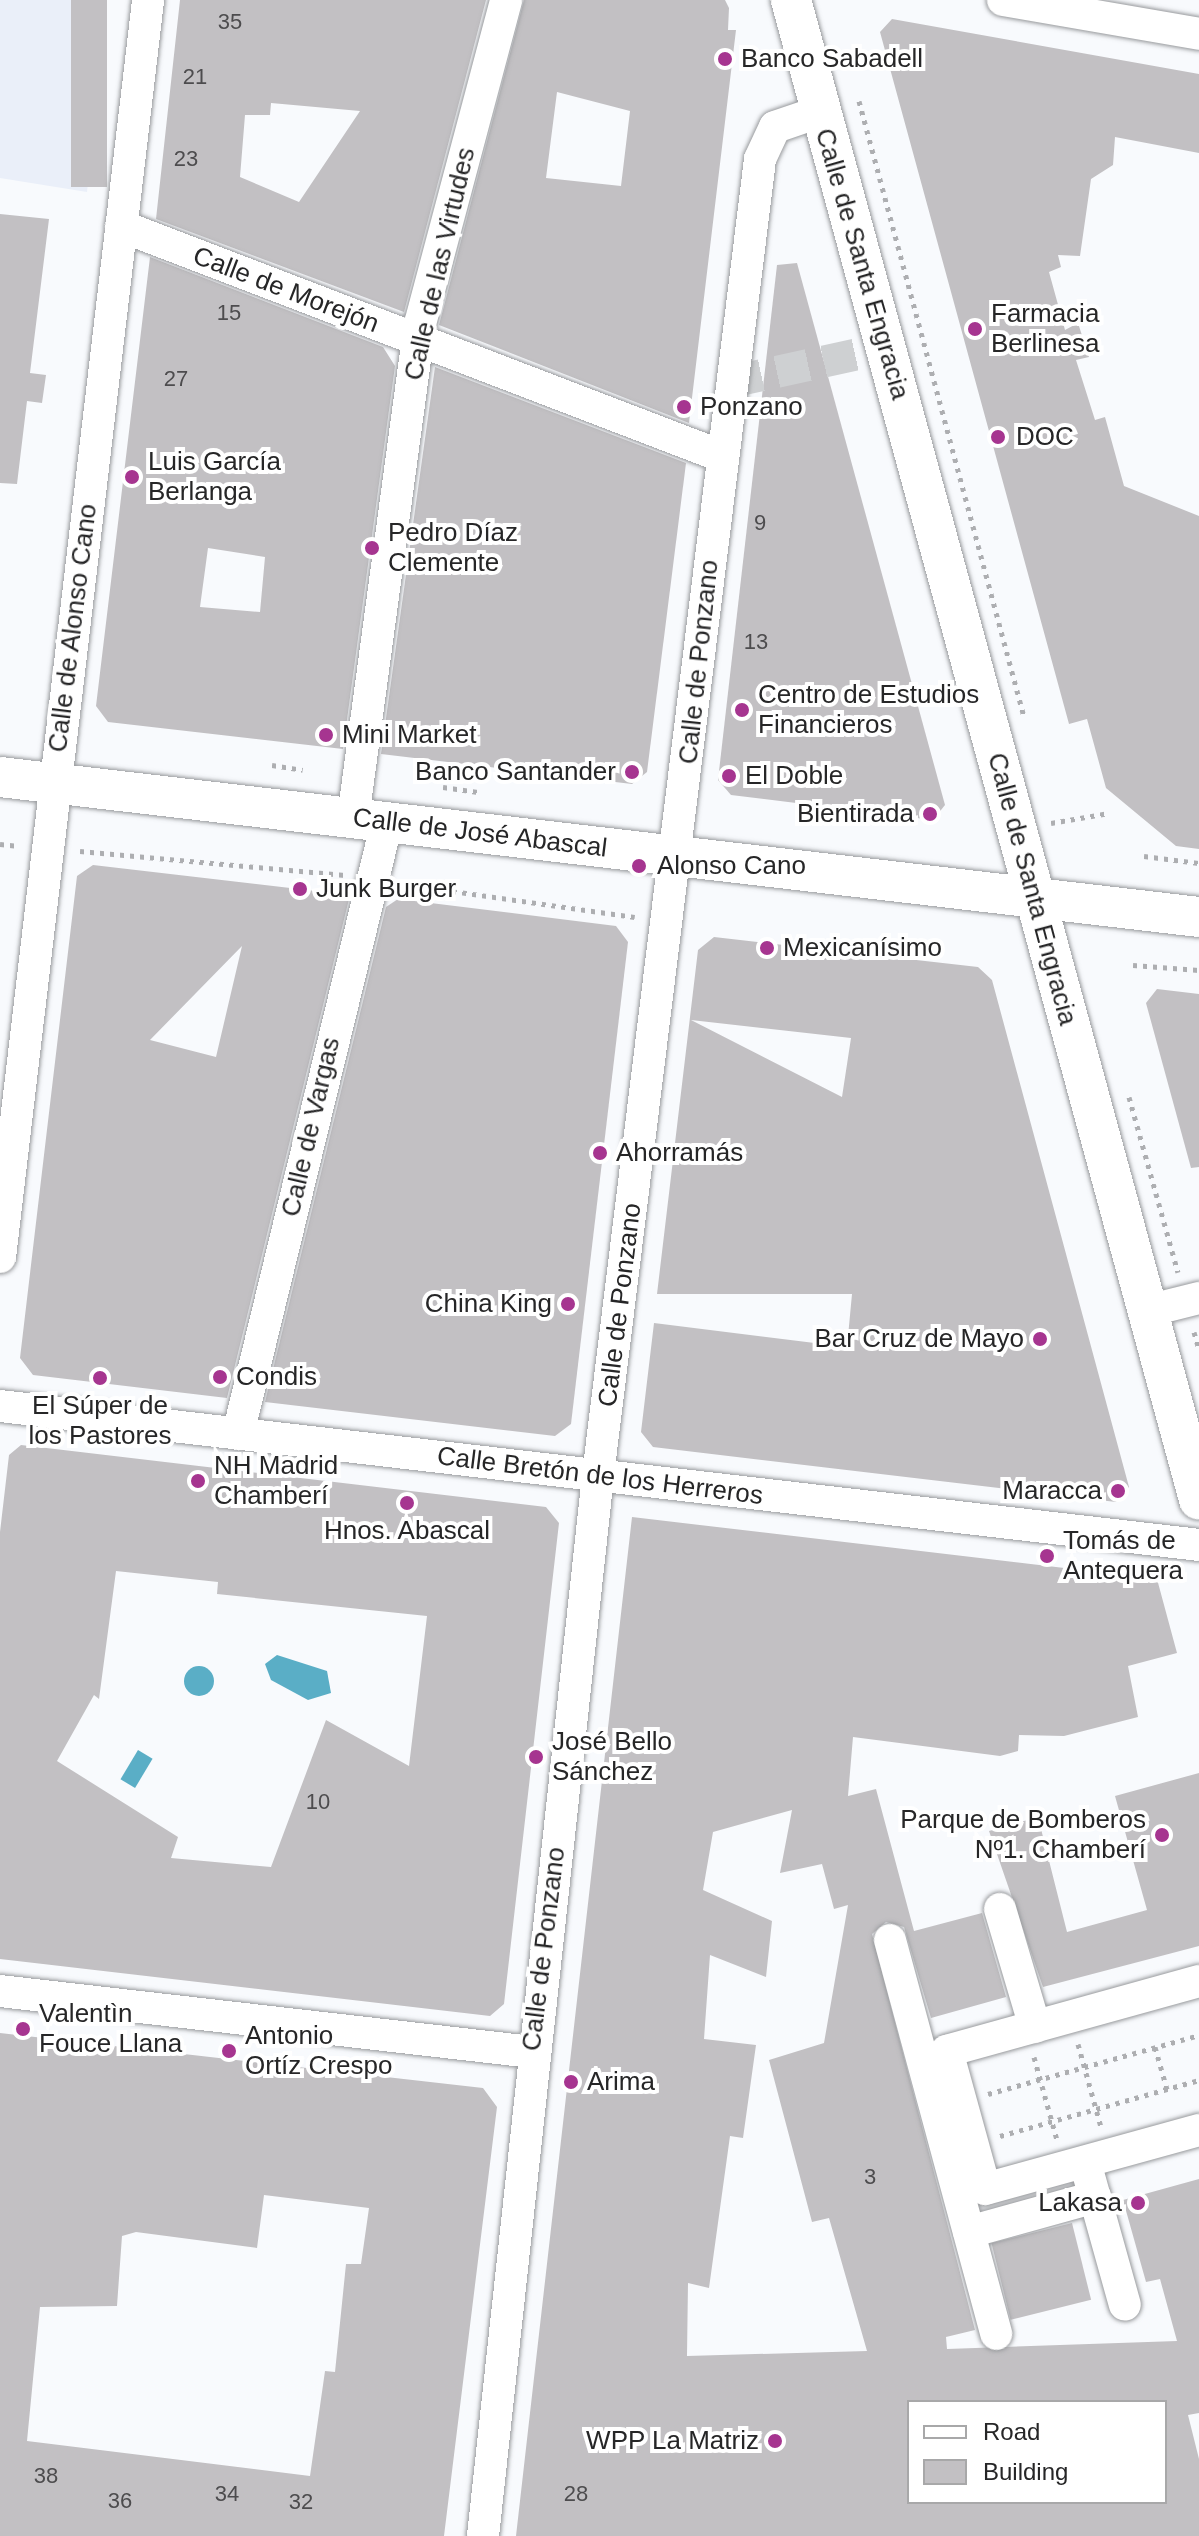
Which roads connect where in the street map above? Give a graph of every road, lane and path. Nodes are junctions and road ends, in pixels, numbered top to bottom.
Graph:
1 (148, 0) edge
2 (506, 0) edge
3 (791, 0) edge
4 (1003, 0) edge
5 (1044, 4) edge
6 (1199, 34) edge
7 (819, 112) junction
8 (121, 226) junction
9 (417, 341) junction
10 (721, 456) junction
11 (272, 765) dead end
12 (303, 770) dead end
13 (0, 777) edge
14 (56, 783) junction
15 (443, 787) dead end
16 (480, 792) dead end
17 (1109, 813) dead end
18 (370, 820) junction
19 (1046, 823) dead end
20 (75, 850) dead end
21 (1144, 856) dead end
22 (677, 857) junction
23 (1199, 863) edge
24 (354, 876) dead end
25 (386, 881) dead end
26 (1034, 899) junction
27 (1199, 917) edge
28 (638, 929) dead end
29 (1133, 965) dead end
30 (1199, 970) edge
31 (0, 1257) edge
32 (1199, 1298) edge
33 (1147, 1311) junction
34 (0, 1406) edge
35 (238, 1434) junction
36 (598, 1475) junction
37 (1199, 1500) edge
38 (1199, 1545) edge
39 (1000, 1909) dead end
40 (890, 1940) dead end
41 (1199, 1981) edge
42 (0, 1991) edge
43 (1070, 2017) junction
44 (1030, 2021) junction
45 (1199, 2035) edge
46 (916, 2037) junction
47 (1155, 2047) junction
48 (532, 2052) junction
49 (1084, 2067) junction
50 (1040, 2080) junction
51 (1199, 2080) edge
52 (1167, 2089) junction
53 (961, 2101) junction
54 (1096, 2109) junction
55 (1052, 2121) junction
56 (1199, 2130) edge
57 (972, 2144) junction
58 (1086, 2161) junction
59 (1095, 2197) junction
60 (969, 2232) junction
61 (1125, 2305) dead end
62 (996, 2334) dead end
63 (483, 2536) edge

1 - 8 street, Calle de Alonso Cano
2 - 9 street, Calle de las Virtudes
3 - 7 main road, Calle de Santa Engracia
4 - 5 street
5 - 6 street
7 - 10 street, Calle de Ponzano
7 - 26 main road, Calle de Santa Engracia
8 - 9 street, Calle de Morejón
8 - 14 street, Calle de Alonso Cano
9 - 10 street, Calle de Morejón
9 - 18 street, Calle de las Virtudes
10 - 22 street, Calle de Ponzano
11 - 12 path
13 - 14 main road, Calle de José Abascal
14 - 18 main road, Calle de José Abascal
14 - 31 street, Calle de Alonso Cano
15 - 16 path
17 - 19 path
18 - 22 main road, Calle de José Abascal
18 - 35 street, Calle de Vargas
20 - 24 path
21 - 23 path
22 - 26 main road, Calle de José Abascal
22 - 36 street, Calle de Ponzano
25 - 28 path
26 - 27 main road, Calle de José Abascal
26 - 33 main road, Calle de Santa Engracia
29 - 30 path
32 - 33 street
33 - 37 main road, Calle de Santa Engracia
34 - 35 street, Calle Bretón de los Herreros
35 - 36 street, Calle Bretón de los Herreros
36 - 38 street, Calle Bretón de los Herreros
36 - 48 street, Calle de Ponzano
39 - 44 street
40 - 46 street
41 - 43 street
42 - 48 street
43 - 44 street
43 - 49 path
44 - 46 street
44 - 50 path
44 - 53 street
45 - 47 path
46 - 60 street
47 - 49 path
47 - 52 path
48 - 63 street, Calle de Ponzano
49 - 50 path
49 - 54 path
50 - 53 path
50 - 55 path
51 - 52 path
52 - 54 path
53 - 57 street
54 - 55 path
54 - 58 path
55 - 57 path
55 - 58 path
56 - 58 street
57 - 58 street
58 - 59 street
59 - 60 street
59 - 61 street
60 - 62 street

